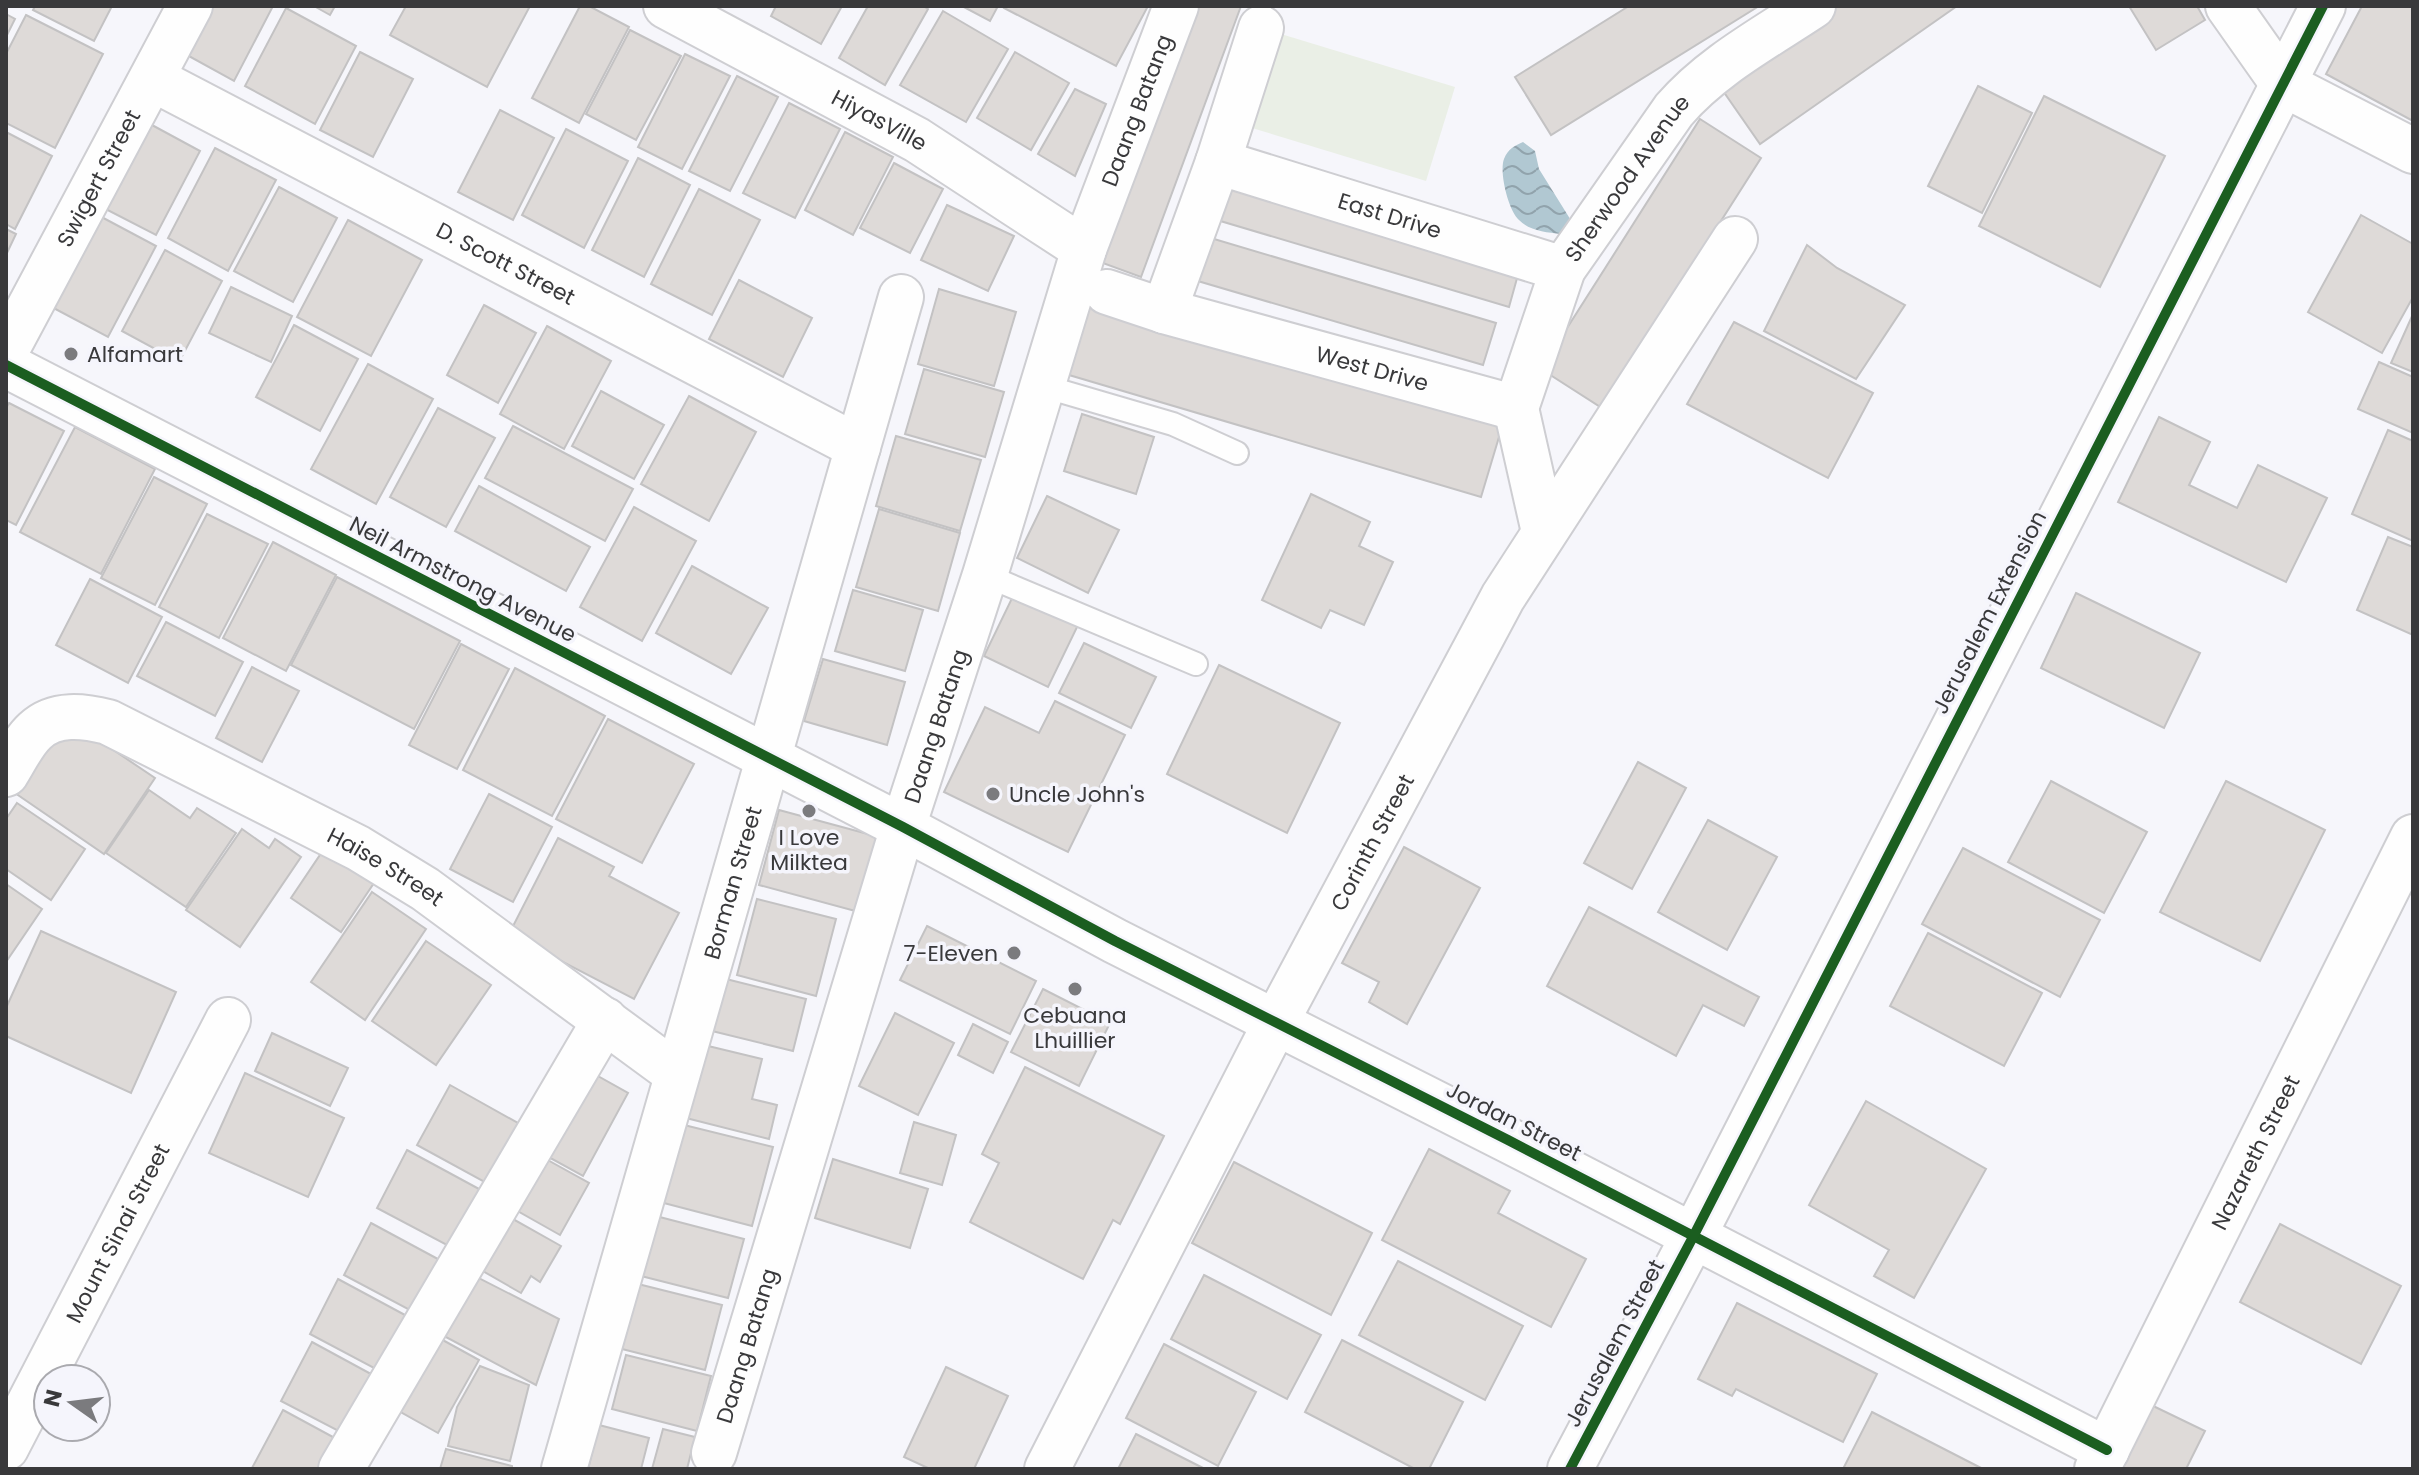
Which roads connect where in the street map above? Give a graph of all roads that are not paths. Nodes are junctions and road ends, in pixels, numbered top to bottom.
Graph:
1 (190, 6) edge
2 (666, 6) edge
3 (1176, 6) edge
4 (1813, 6) edge
5 (2228, 6) edge
6 (2323, 6) edge
7 (1261, 28) dead end
8 (153, 79) junction
9 (2283, 84) junction
10 (2413, 151) edge
11 (1218, 162) junction
12 (1735, 239) dead end
13 (1084, 249) junction
14 (1563, 269) junction
15 (1107, 292) dead end
16 (901, 297) dead end
17 (1164, 311) junction
18 (6, 351) edge
19 (6, 365) edge
20 (1043, 386) junction
21 (1516, 408) junction
22 (858, 447) junction
23 (1237, 453) dead end
24 (1544, 532) junction
25 (985, 575) junction
26 (1196, 664) dead end
27 (768, 758) junction
28 (6, 774) edge
29 (903, 827) junction
30 (2413, 837) edge
31 (228, 1020) dead end
32 (605, 1020) junction
33 (1276, 1022) junction
34 (677, 1074) junction
35 (1693, 1237) junction
36 (6, 1448) edge
37 (714, 1453) dead end
38 (2102, 1460) edge
39 (341, 1469) edge
40 (564, 1469) edge
41 (1047, 1469) edge
42 (1570, 1469) edge

1 - 8 street, Swigert Street
2 - 13 street, HiyasVille
3 - 13 street, Daang Batang
4 - 14 street, Sherwood Avenue
5 - 9 street
6 - 9 street, Jerusalem Extension
7 - 11 street
8 - 18 street, Swigert Street
8 - 22 street, D. Scott Street
9 - 10 street
9 - 35 street, Jerusalem Extension
11 - 14 street, East Drive
11 - 17 street
12 - 24 street, Corinth Street
13 - 20 street, Daang Batang
14 - 21 street, Sherwood Avenue
15 - 17 street, West Drive
16 - 22 street, Borman Street
17 - 21 street, West Drive
19 - 27 street, Neil Armstrong Avenue
20 - 23 lane
20 - 25 street, Daang Batang
21 - 24 street
22 - 27 street, Borman Street
24 - 33 street, Corinth Street
25 - 26 lane
25 - 29 street, Daang Batang
27 - 29 street, Neil Armstrong Avenue
27 - 34 street, Borman Street
28 - 32 street, Haise Street
29 - 33 street, Jordan Street
29 - 37 street, Daang Batang
30 - 38 street, Nazareth Street
31 - 36 street, Mount Sinai Street
32 - 34 street, Haise Street
32 - 39 street
33 - 35 street, Jordan Street
33 - 41 street, Corinth Street
34 - 40 street, Borman Street
35 - 38 street, Jordan Street
35 - 42 street, Jerusalem Street

